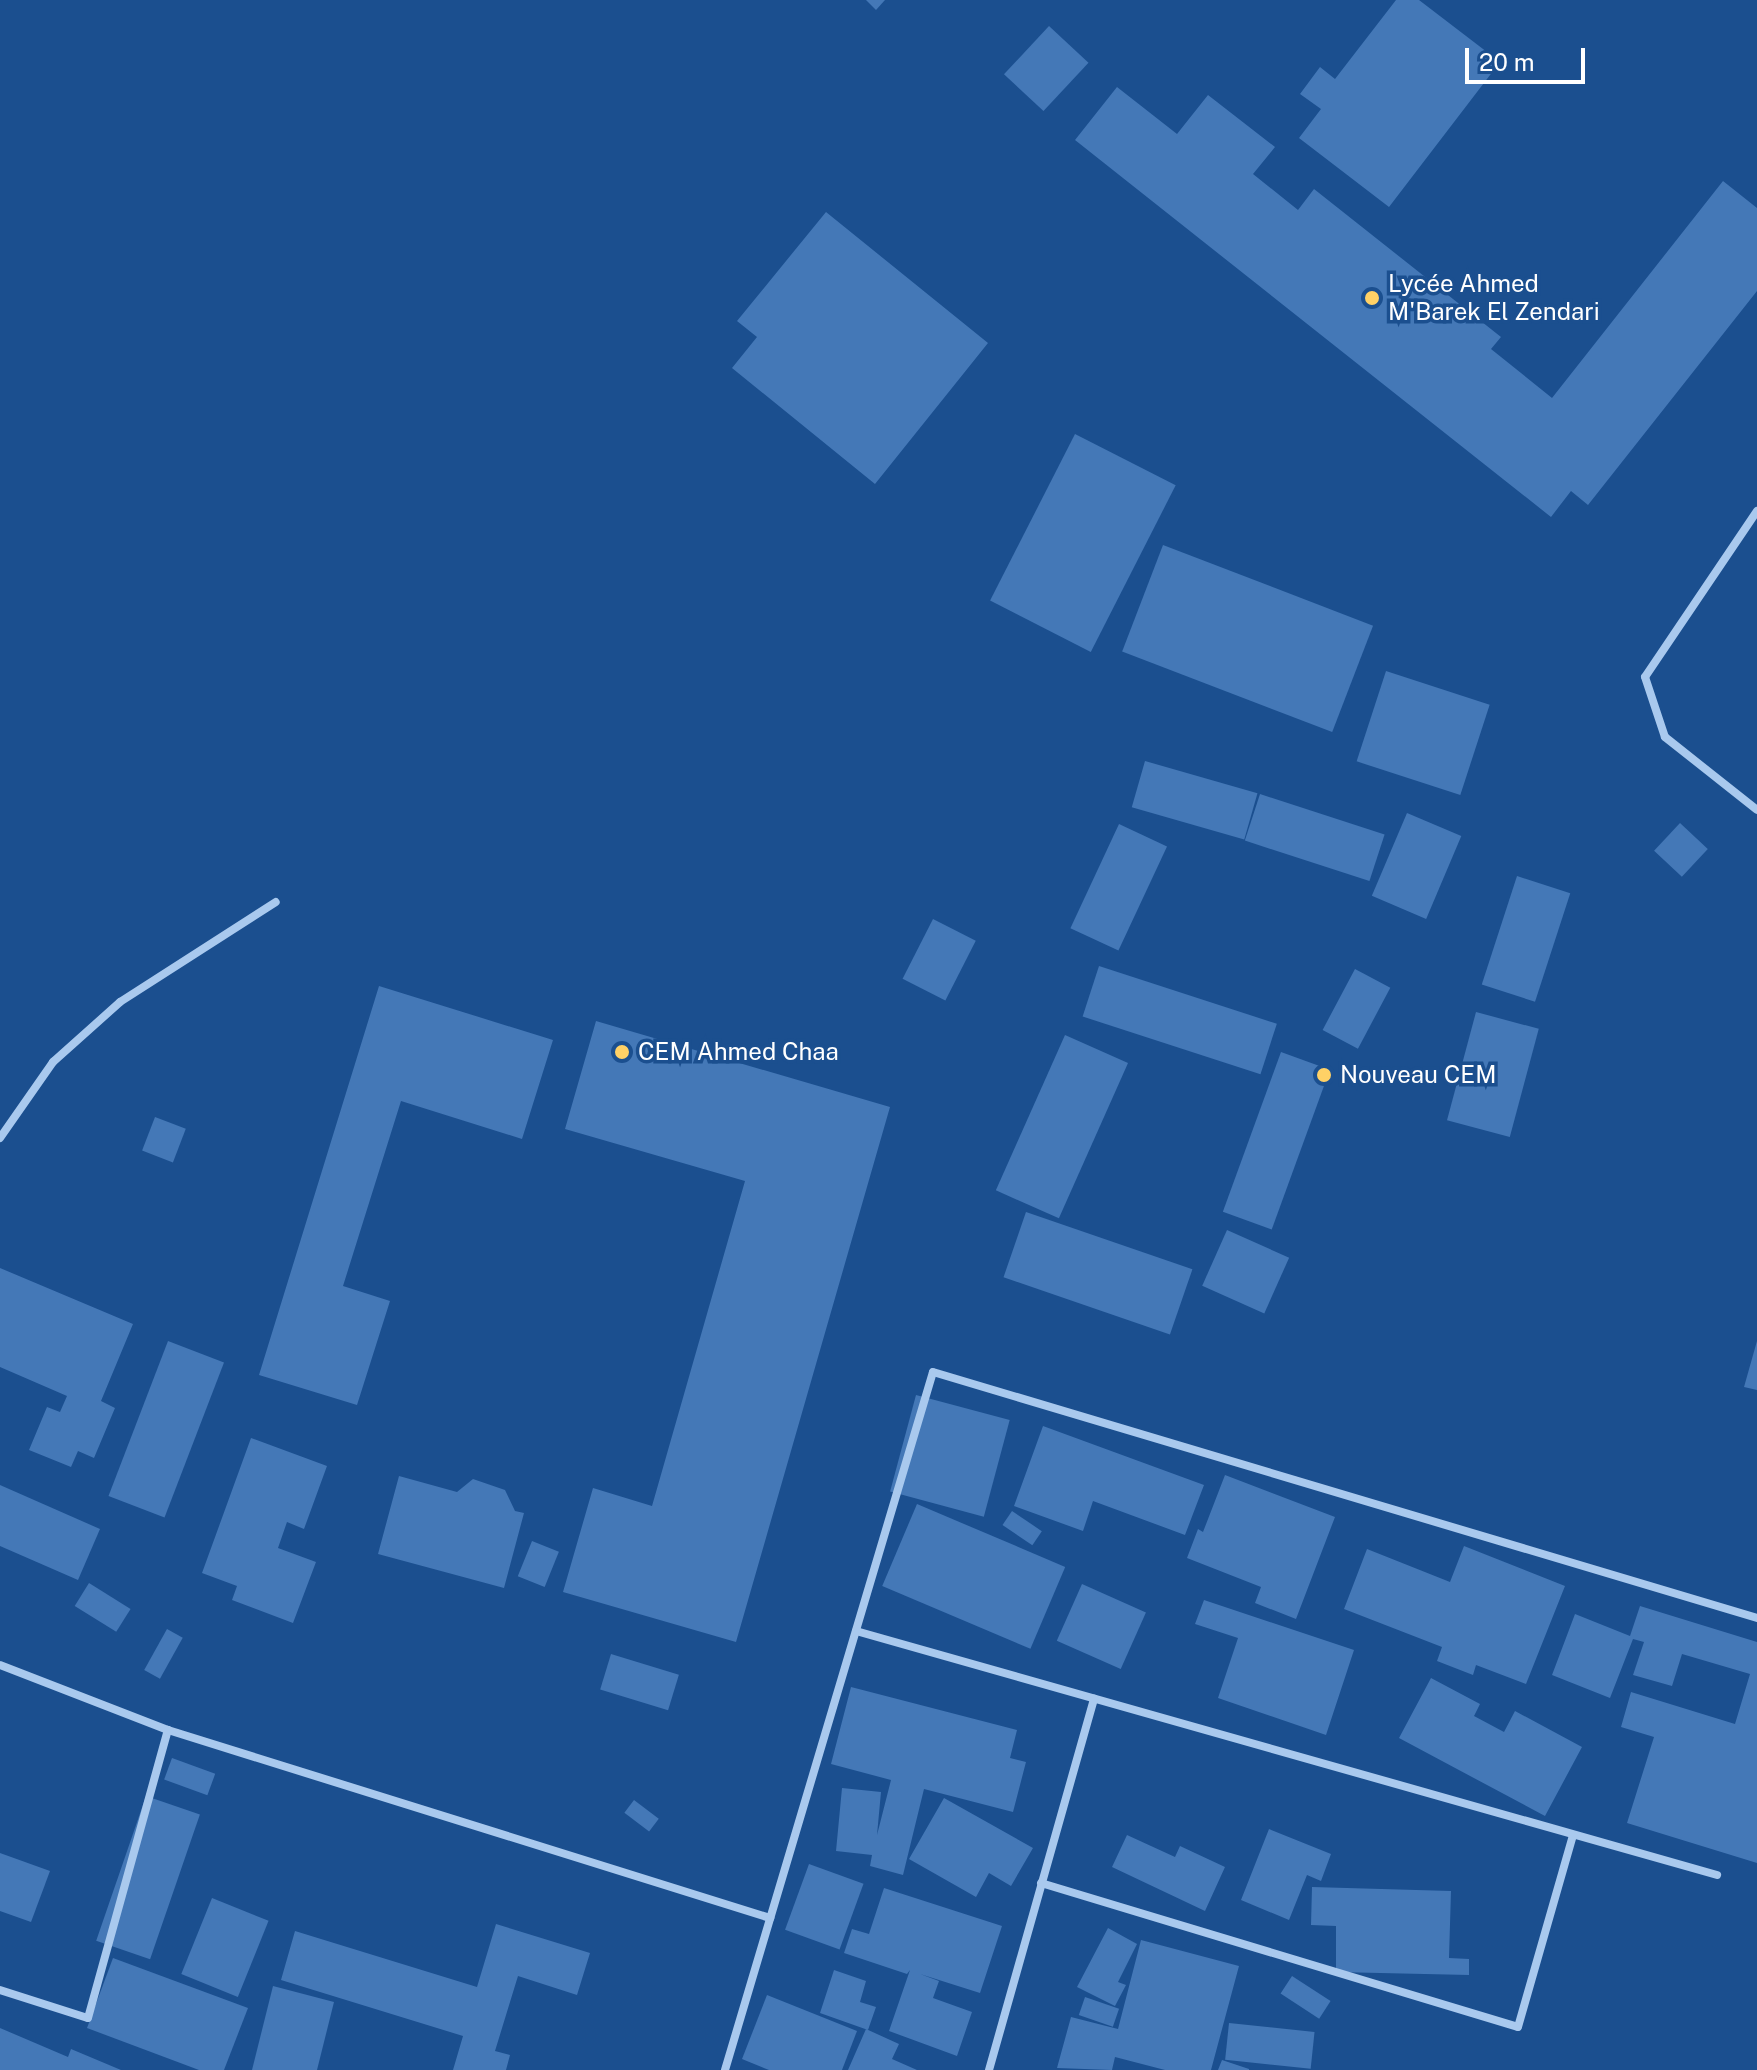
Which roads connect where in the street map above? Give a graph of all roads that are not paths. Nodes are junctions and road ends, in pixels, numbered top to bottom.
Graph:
1 (1757, 511) edge
2 (1757, 810) edge
3 (276, 902) dead end
4 (0, 1138) edge
5 (1757, 1618) edge
6 (856, 1631) junction
7 (0, 1665) edge
8 (1094, 1699) junction
9 (168, 1730) junction
10 (1573, 1835) junction
11 (1717, 1875) dead end
12 (1041, 1883) junction
13 (770, 1918) junction
14 (0, 1990) edge
15 (725, 2070) edge
16 (989, 2070) edge

1 - 2 street
3 - 4 street
5 - 6 street
6 - 8 street
6 - 13 street
7 - 9 street
8 - 10 street
8 - 12 street
9 - 13 street
9 - 14 street
10 - 11 street
10 - 12 street
12 - 16 street
13 - 15 street

